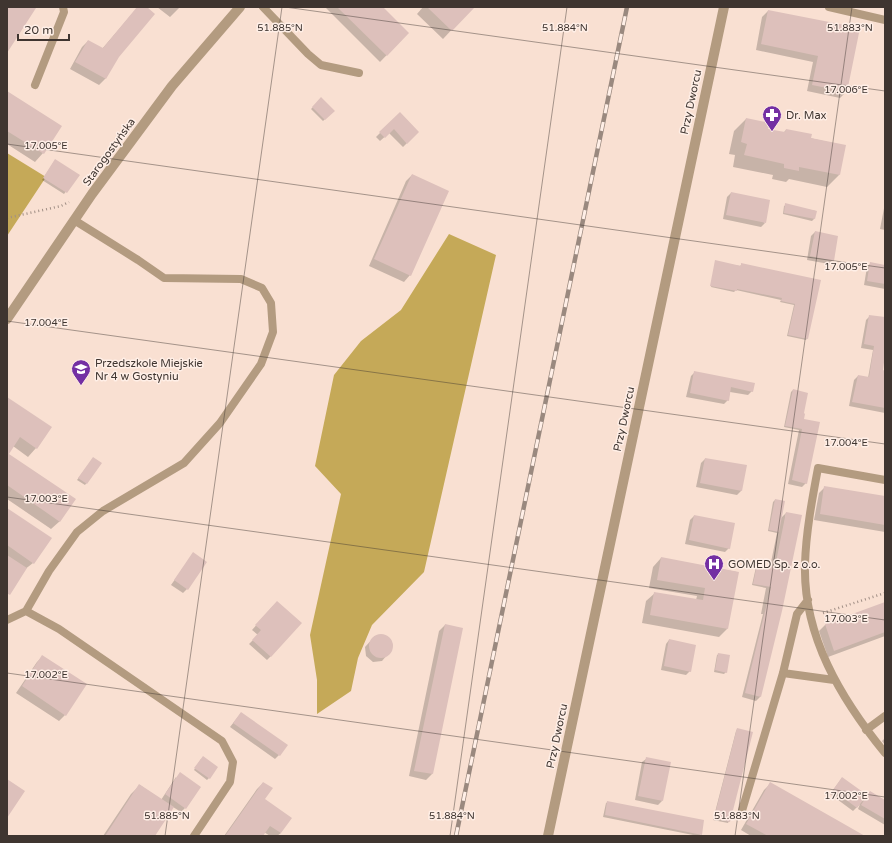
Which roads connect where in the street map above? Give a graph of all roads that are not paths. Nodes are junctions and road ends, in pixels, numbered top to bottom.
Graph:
1 (63, 7) edge
2 (240, 7) edge
3 (263, 7) edge
4 (724, 7) edge
5 (829, 7) edge
6 (885, 20) edge
7 (359, 73) dead end
8 (35, 84) dead end
9 (74, 220) junction
10 (7, 319) edge
11 (885, 480) edge
12 (808, 600) junction
13 (26, 611) junction
14 (7, 620) edge
15 (783, 673) junction
16 (834, 680) junction
17 (885, 716) edge
18 (866, 730) junction
19 (885, 753) edge
20 (741, 814) dead end
21 (194, 836) edge
22 (548, 836) edge

1 - 8 lane
2 - 9 street, Starogostyńska
3 - 7 lane
4 - 22 street, Przy Dworcu
5 - 6 lane
9 - 10 street, Starogostyńska
9 - 13 lane
11 - 12 lane
12 - 15 lane
12 - 16 lane
13 - 14 lane
13 - 21 lane
15 - 16 lane
15 - 20 lane
16 - 18 lane
17 - 18 lane
18 - 19 lane

